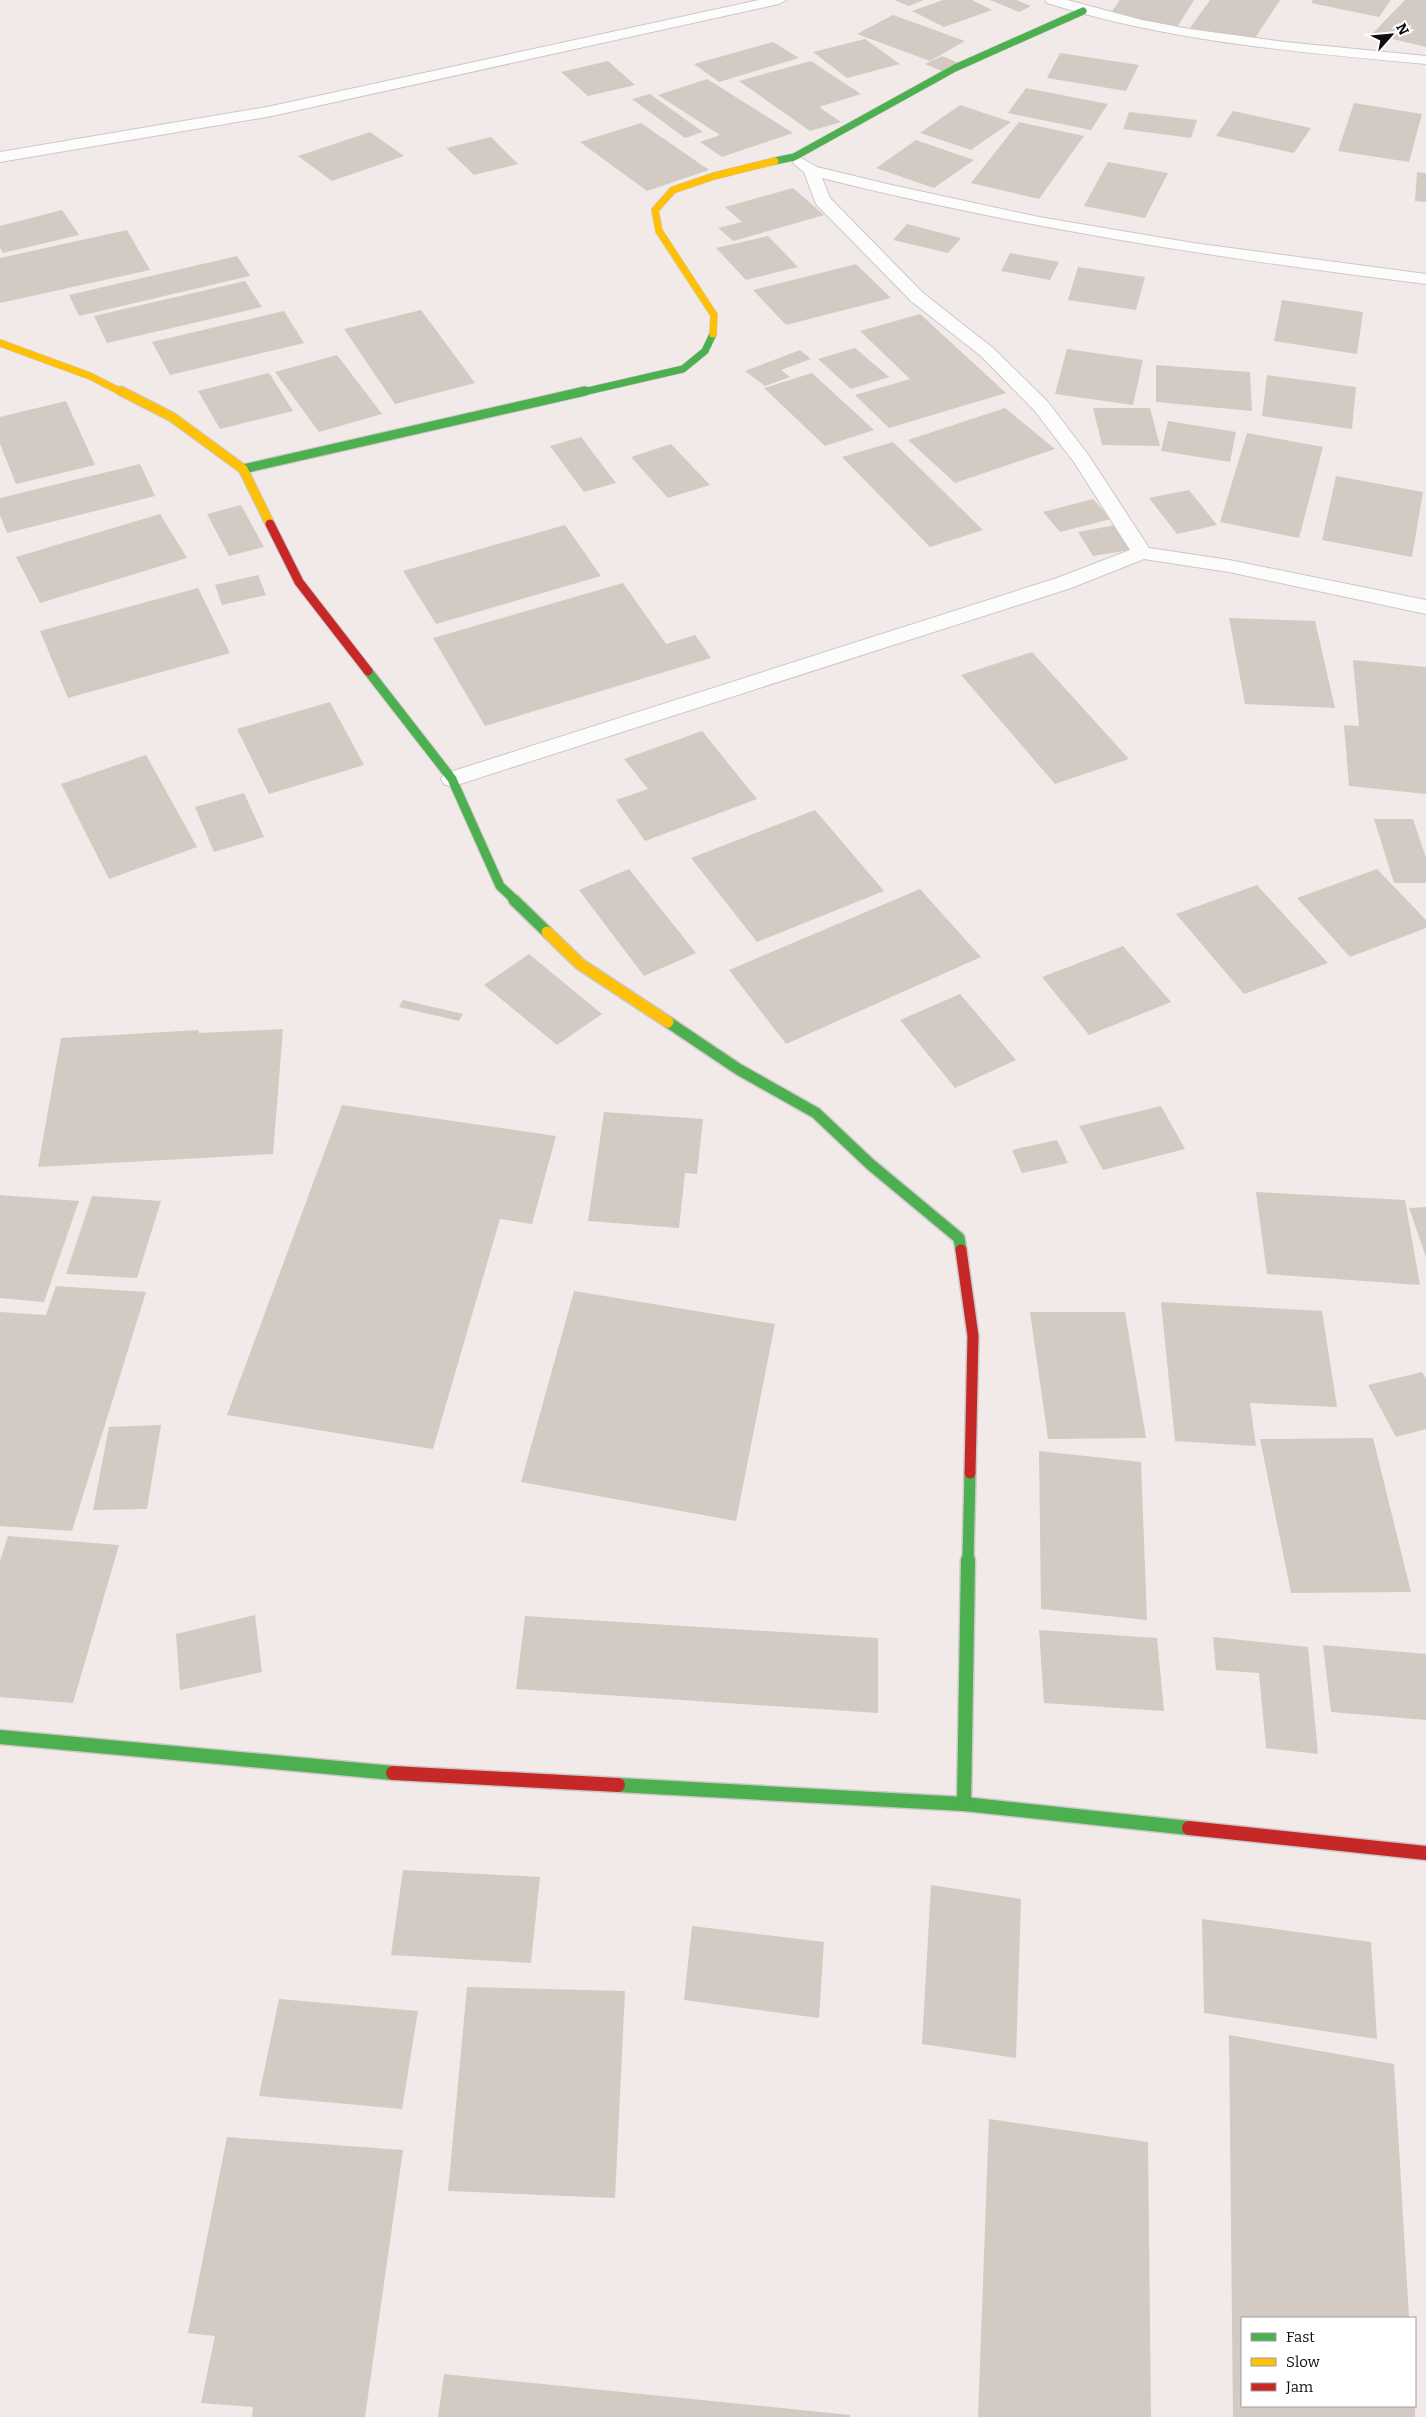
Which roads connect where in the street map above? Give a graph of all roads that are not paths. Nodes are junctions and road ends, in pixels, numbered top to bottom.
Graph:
1 (779, 0) edge
2 (1052, 0) edge
3 (1083, 11) junction
4 (1426, 60) edge
5 (0, 157) edge
6 (794, 157) junction
7 (811, 170) junction
8 (1426, 279) edge
9 (0, 343) edge
10 (243, 469) junction
11 (1142, 552) junction
12 (1426, 607) edge
13 (452, 779) junction
14 (0, 1736) edge
15 (964, 1804) junction
16 (1426, 1853) edge

1 - 5 street
2 - 3 street
3 - 4 street
3 - 6 street
6 - 7 street
6 - 10 street
7 - 8 street
7 - 11 street
9 - 10 street
10 - 13 street
11 - 12 street
11 - 13 street
13 - 15 street
14 - 15 street
15 - 16 street

